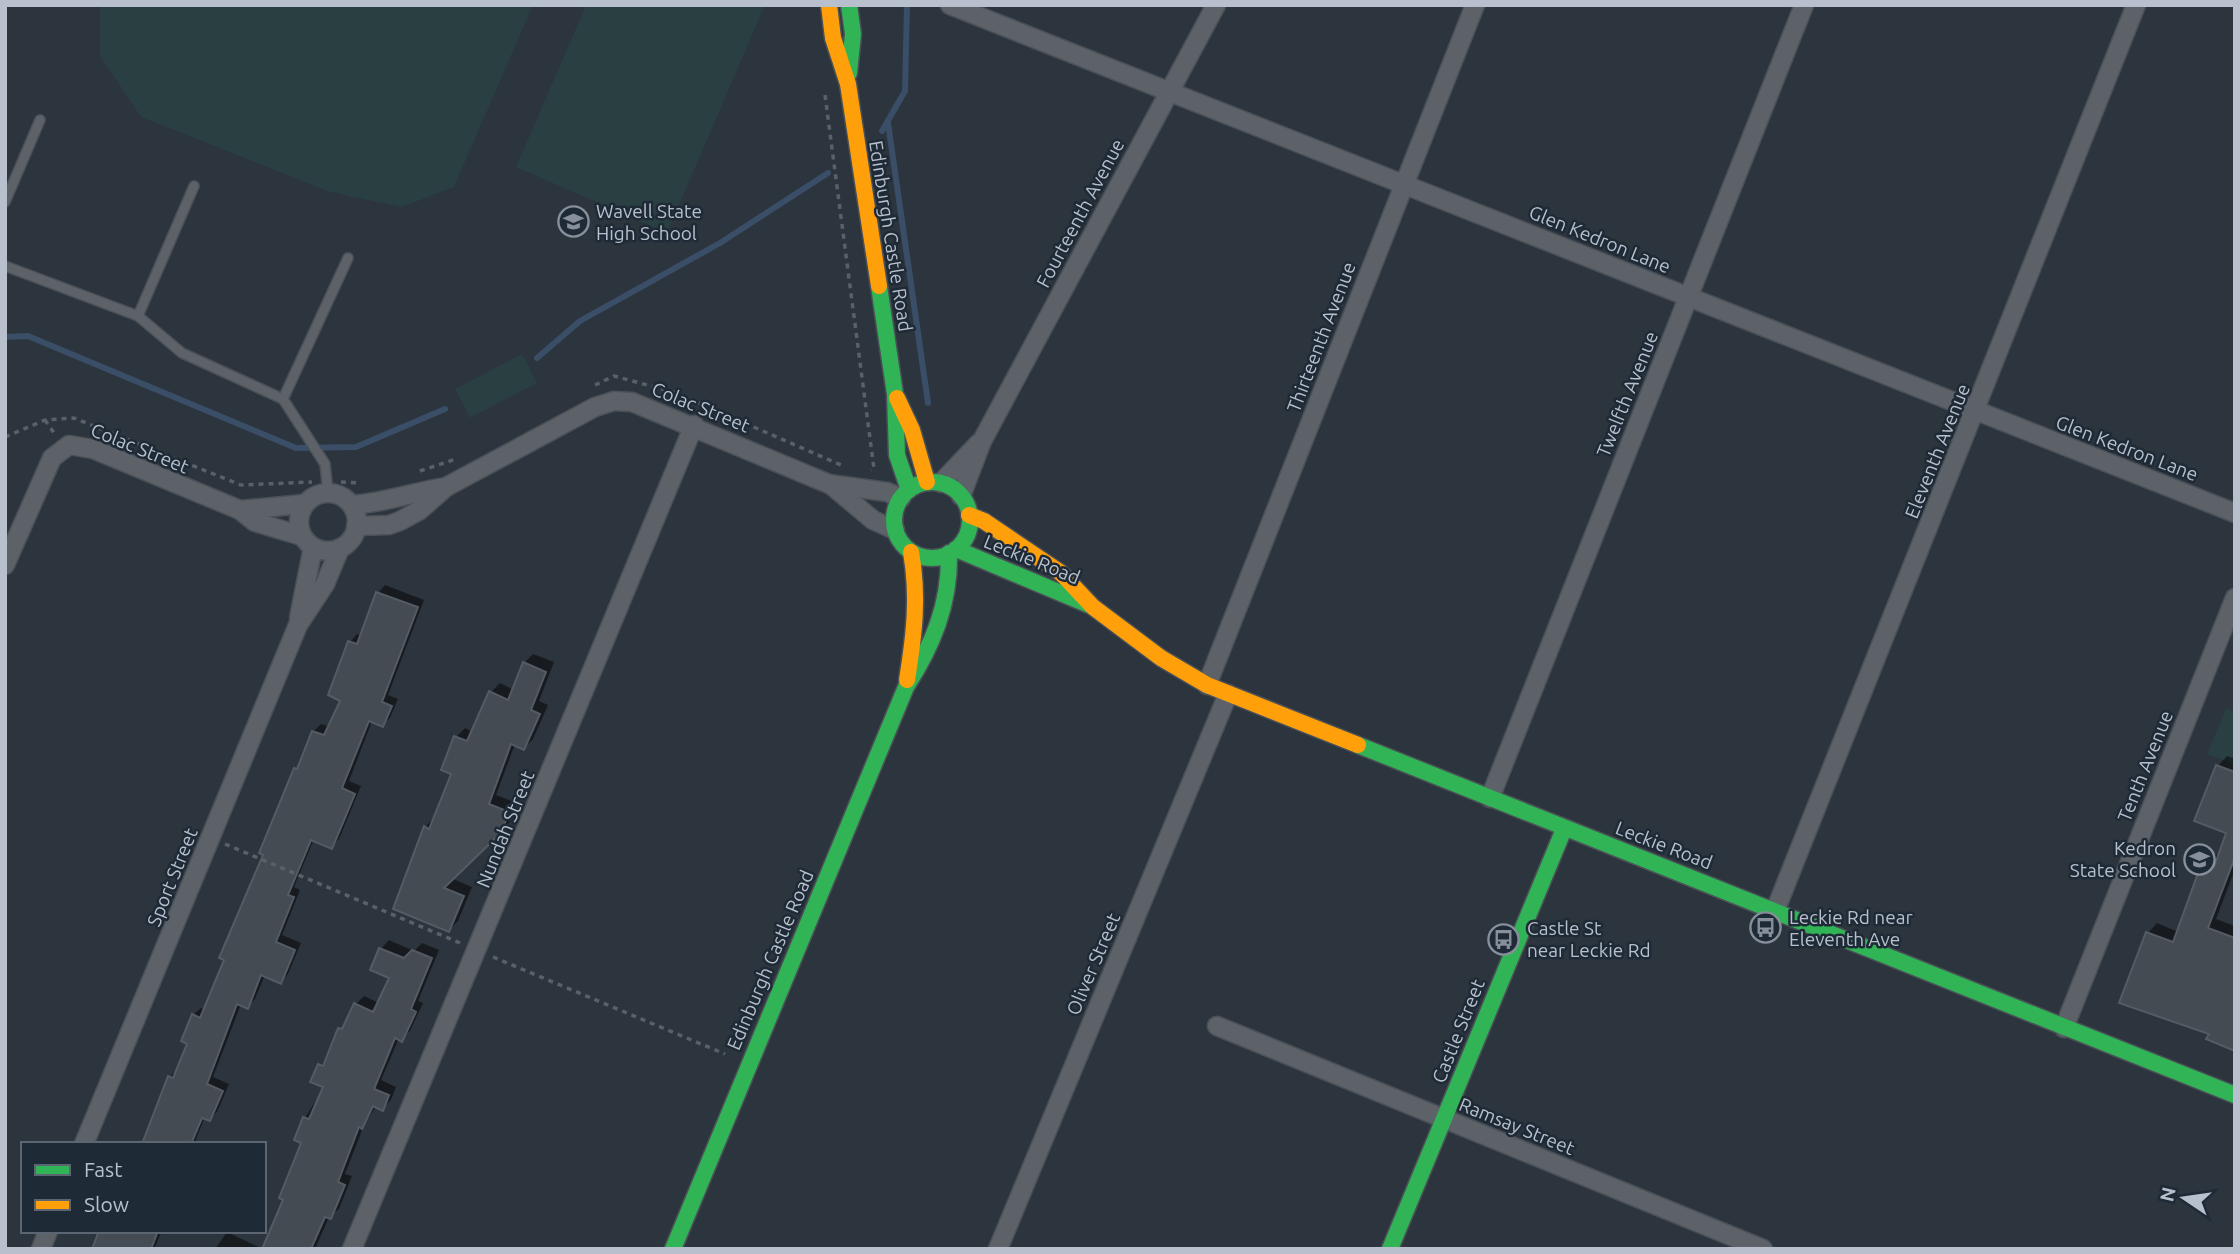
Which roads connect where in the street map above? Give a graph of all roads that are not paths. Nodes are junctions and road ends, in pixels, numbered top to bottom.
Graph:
1 (829, 5) edge
2 (849, 5) edge
3 (950, 5) edge
4 (1216, 5) edge
5 (1475, 5) edge
6 (1804, 5) edge
7 (2136, 5) edge
8 (848, 84) junction
9 (1170, 91) junction
10 (40, 120) dead end
11 (1404, 184) junction
12 (194, 186) dead end
13 (5, 202) edge
14 (348, 258) dead end
15 (5, 266) edge
16 (1688, 297) junction
17 (138, 316) junction
18 (895, 394) junction
19 (283, 399) junction
20 (1975, 411) junction
21 (694, 425) junction
22 (982, 441) junction
23 (934, 483) junction
24 (829, 484) junction
25 (327, 487) junction
26 (446, 487) junction
27 (905, 494) junction
28 (961, 496) junction
29 (304, 504) junction
30 (352, 505) junction
31 (240, 510) junction
32 (2235, 513) edge
33 (969, 515) junction
34 (356, 526) junction
35 (895, 530) junction
36 (308, 542) junction
37 (340, 548) junction
38 (953, 551) junction
39 (911, 552) junction
40 (5, 565) edge
41 (2235, 598) edge
42 (1093, 607) junction
43 (298, 625) junction
44 (1207, 685) junction
45 (906, 687) junction
46 (1228, 694) junction
47 (1490, 798) junction
48 (1564, 829) junction
49 (1774, 911) junction
50 (1217, 1026) dead end
51 (2064, 1028) junction
52 (2235, 1095) edge
53 (1444, 1119) junction
54 (85, 1142) edge
55 (352, 1249) edge
56 (673, 1249) edge
57 (998, 1249) edge
58 (1390, 1249) edge
59 (1763, 1249) edge

1 - 8 street, Edinburgh Castle Road
2 - 8 street, Edinburgh Castle Road
3 - 9 street, Glen Kedron Lane
4 - 9 street, Fourteenth Avenue
5 - 11 street, Thirteenth Avenue
6 - 16 street, Twelfth Avenue
7 - 20 street, Eleventh Avenue
8 - 18 street, Edinburgh Castle Road
9 - 11 street, Glen Kedron Lane
9 - 22 street, Fourteenth Avenue
10 - 13 lane
11 - 16 street, Glen Kedron Lane
11 - 44 street, Thirteenth Avenue
12 - 17 lane
14 - 19 lane
15 - 17 lane
16 - 20 street, Glen Kedron Lane
16 - 47 street, Twelfth Avenue
17 - 19 lane
18 - 23 street, Edinburgh Castle Road
18 - 27 street, Edinburgh Castle Road
19 - 25 lane
20 - 32 street, Glen Kedron Lane
20 - 49 street, Eleventh Avenue
21 - 24 street, Colac Street
21 - 26 street, Colac Street
21 - 55 street, Nundah Street
22 - 23 street, Fourteenth Avenue
22 - 28 street, Fourteenth Avenue
23 - 27 street
23 - 28 street
24 - 27 street, Colac Street
24 - 35 street, Colac Street
25 - 29 street
25 - 30 street
26 - 30 street, Colac Street
26 - 34 street, Colac Street
27 - 35 street
28 - 33 street
29 - 31 street, Colac Street
29 - 36 street
30 - 34 street
31 - 36 street, Colac Street
31 - 40 street, Colac Street
33 - 38 street
33 - 42 street, Leckie Road
34 - 37 street
35 - 39 street
36 - 37 street
36 - 43 street, Sport Street
37 - 43 street, Sport Street
38 - 39 street
38 - 42 street, Leckie Road
38 - 45 street, Edinburgh Castle Road
39 - 45 street, Edinburgh Castle Road
41 - 51 street, Tenth Avenue
42 - 44 street, Leckie Road
43 - 54 street, Sport Street
44 - 46 street, Leckie Road
45 - 56 street, Edinburgh Castle Road
46 - 47 street, Leckie Road
46 - 57 street, Oliver Street
47 - 48 street, Leckie Road
48 - 49 street, Leckie Road
48 - 53 street, Castle Street
49 - 51 street, Leckie Road
50 - 53 street, Ramsay Street
51 - 52 street, Leckie Road
53 - 58 street, Castle Street
53 - 59 street, Ramsay Street

